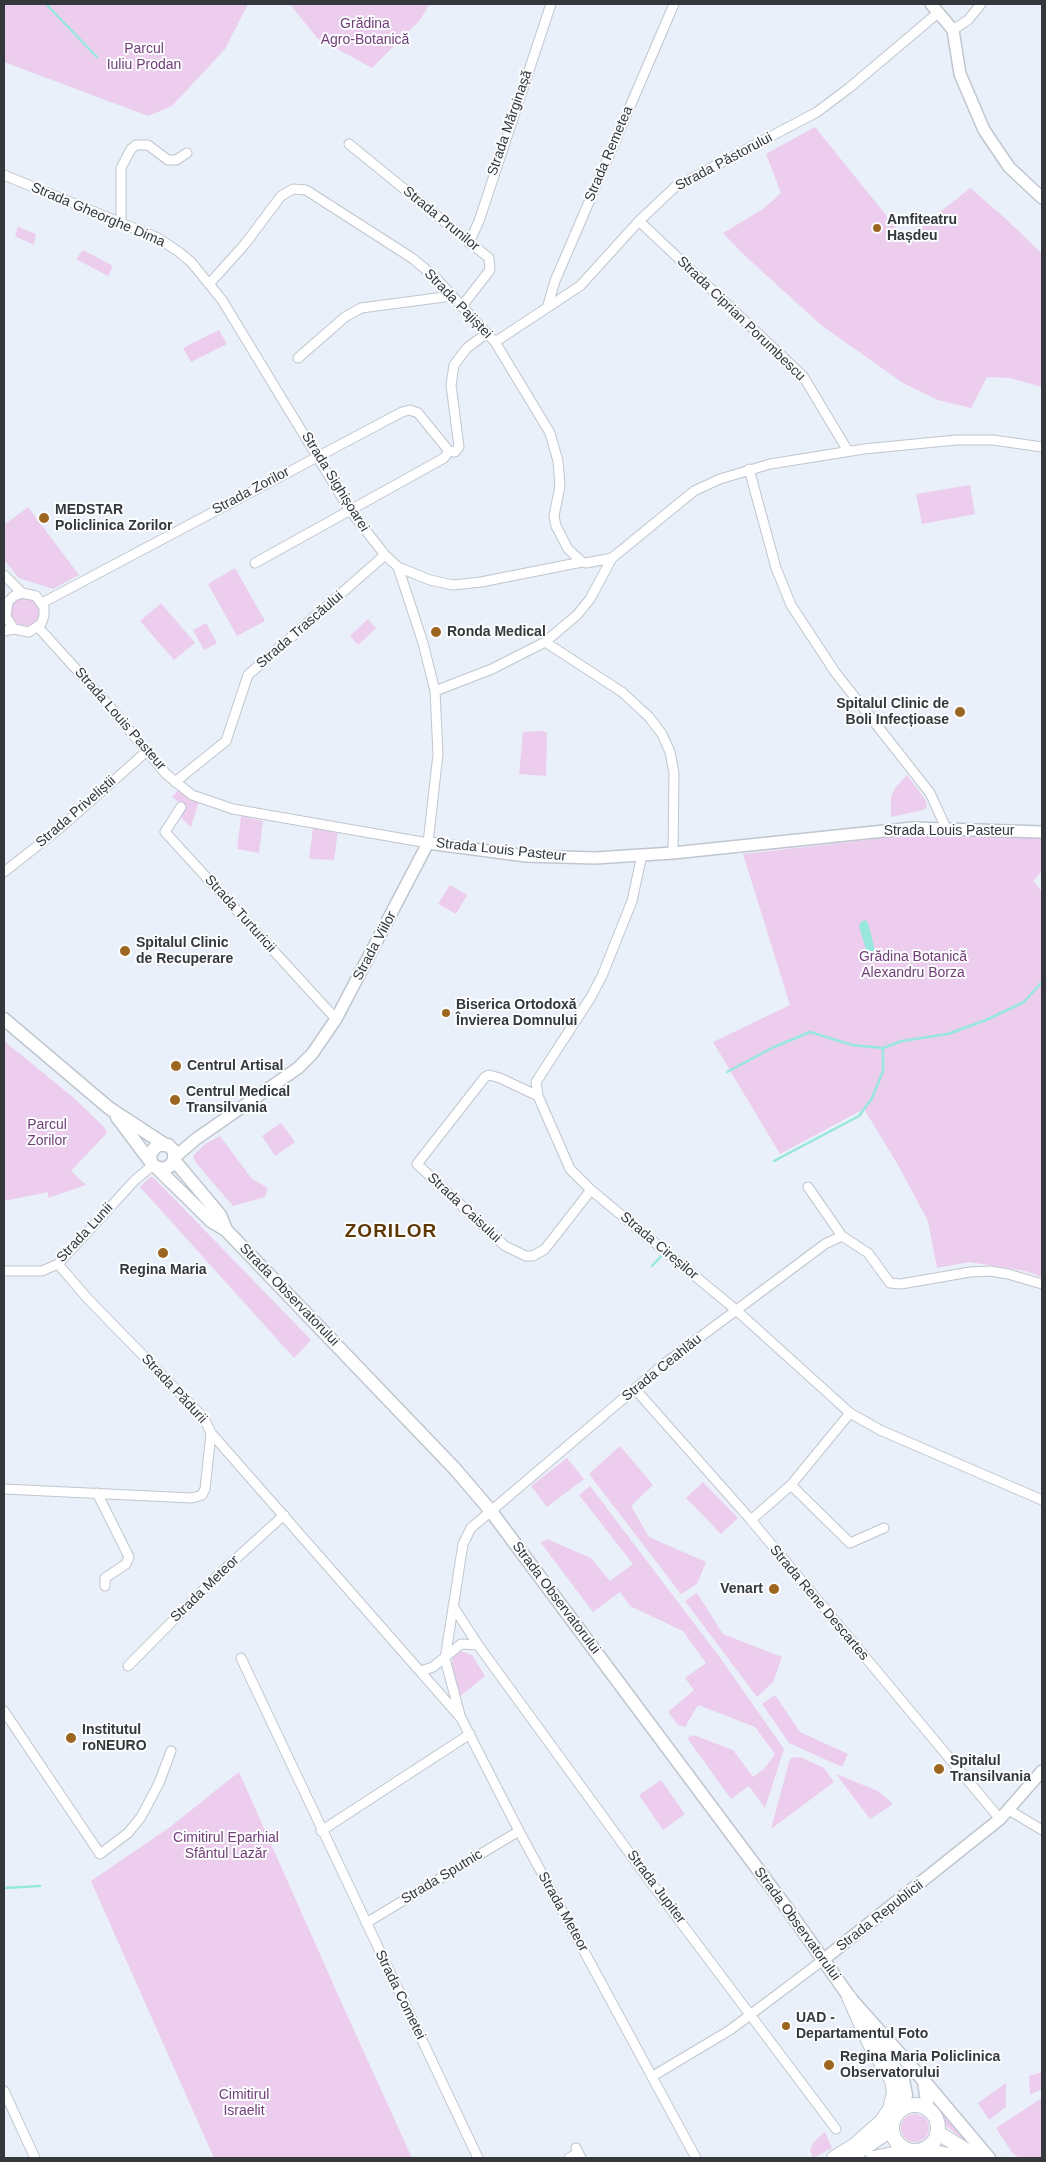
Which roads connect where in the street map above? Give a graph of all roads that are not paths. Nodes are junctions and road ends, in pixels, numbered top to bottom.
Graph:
1 (551, 4) edge
2 (674, 4) edge
3 (981, 4) edge
4 (935, 8) edge
5 (953, 30) junction
6 (349, 144) dead end
7 (188, 152) dead end
8 (4, 175) edge
9 (1042, 198) edge
10 (640, 221) junction
11 (121, 224) junction
12 (470, 243) junction
13 (210, 283) junction
14 (452, 296) junction
15 (548, 305) junction
16 (462, 306) junction
17 (487, 333) junction
18 (495, 342) junction
19 (298, 358) dead end
20 (274, 384) joint
21 (1042, 446) edge
22 (449, 451) junction
23 (848, 451) junction
24 (317, 456) junction
25 (749, 469) junction
26 (350, 509) junction
27 (385, 555) junction
28 (612, 558) junction
29 (582, 562) junction
30 (255, 563) dead end
31 (398, 567) junction
32 (4, 575) edge
33 (22, 593) junction
34 (42, 603) junction
35 (5, 608) edge
36 (38, 628) junction
37 (14, 629) junction
38 (4, 631) edge
39 (545, 642) junction
40 (435, 691) junction
41 (147, 751) junction
42 (175, 782) junction
43 (181, 807) dead end
44 (946, 828) junction
45 (1042, 832) edge
46 (428, 843) junction
47 (674, 853) junction
48 (642, 855) junction
49 (4, 872) edge
50 (4, 1019) edge
51 (336, 1019) junction
52 (538, 1096) junction
53 (109, 1108) junction
54 (196, 1139) junction
55 (166, 1144) junction
56 (177, 1162) junction
57 (153, 1164) junction
58 (808, 1187) dead end
59 (591, 1190) junction
60 (226, 1230) junction
61 (842, 1236) junction
62 (58, 1264) junction
63 (4, 1270) edge
64 (1042, 1284) edge
65 (736, 1310) junction
66 (635, 1389) junction
67 (850, 1413) junction
68 (211, 1433) junction
69 (791, 1485) junction
70 (4, 1489) edge
71 (97, 1493) junction
72 (1042, 1500) edge
73 (490, 1510) junction
74 (284, 1515) junction
75 (751, 1520) junction
76 (884, 1528) dead end
77 (105, 1586) dead end
78 (453, 1606) junction
79 (478, 1644) junction
80 (241, 1658) dead end
81 (445, 1659) junction
82 (128, 1666) dead end
83 (422, 1671) junction
84 (4, 1711) edge
85 (461, 1718) junction
86 (470, 1734) junction
87 (171, 1751) dead end
88 (1042, 1771) edge
89 (1009, 1810) junction
90 (1000, 1819) junction
91 (518, 1830) junction
92 (1042, 1830) edge
93 (321, 1831) junction
94 (366, 1923) junction
95 (823, 1960) junction
96 (849, 1997) junction
97 (751, 2014) junction
98 (653, 2076) junction
99 (924, 2081) junction
100 (4, 2091) edge
101 (928, 2109) junction
102 (901, 2110) junction
103 (836, 2129) dead end
104 (892, 2129) junction
105 (938, 2133) junction
106 (924, 2150) junction
107 (909, 2151) junction
108 (578, 2153) edge
109 (35, 2158) edge
110 (478, 2158) edge
111 (570, 2158) edge
112 (696, 2158) edge
113 (834, 2158) edge
114 (848, 2158) edge
115 (873, 2158) edge
116 (963, 2158) edge
117 (978, 2158) edge
118 (989, 2158) edge

1 - 12 street, Strada Mărginașă
2 - 15 street, Strada Remetea
3 - 5 street
4 - 5 street
4 - 10 street, Strada Păstorului
5 - 9 street
6 - 12 street, Strada Prunilor
7 - 11 street
8 - 11 street, Strada Gheorghe Dima
10 - 15 street, Strada Păstorului
10 - 23 street, Strada Ciprian Porumbescu
11 - 13 street, Strada Gheorghe Dima
12 - 16 street, Strada Prunilor
13 - 14 street, Strada Pajiștei
13 - 20 street, Strada Gheorghe Dima
14 - 16 street, Strada Pajiștei
14 - 19 street
15 - 18 street, Strada Păstorului
16 - 17 street, Strada Pajiștei
17 - 18 street, Strada Pajiștei
17 - 22 street
18 - 29 street, Strada Pajiștei
20 - 24 street, Strada Sighișoarei
21 - 23 street
22 - 24 street, Strada Zorilor
22 - 26 street
23 - 25 street
24 - 26 street, Strada Sighișoarei
24 - 34 street, Strada Zorilor
25 - 28 street
25 - 44 street
26 - 27 street, Strada Sighișoarei
26 - 30 street
27 - 31 street, Strada Sighișoarei
27 - 42 street, Strada Trascăului
28 - 29 street
28 - 39 street
29 - 31 street, Strada Sighișoarei
31 - 40 street, Strada Viilor
32 - 33 street
33 - 34 street
33 - 35 street
34 - 36 street
35 - 37 street
36 - 37 street
36 - 41 street, Strada Louis Pasteur
37 - 38 street
39 - 40 street
39 - 47 street
40 - 46 street, Strada Viilor
41 - 42 street, Strada Louis Pasteur
41 - 49 street, Strada Priveliștii
42 - 46 street, Strada Louis Pasteur
43 - 51 street, Strada Turturicii
44 - 45 street, Strada Louis Pasteur
44 - 47 street, Strada Louis Pasteur
46 - 48 street, Strada Louis Pasteur
46 - 51 street, Strada Viilor
47 - 48 street, Strada Louis Pasteur
48 - 52 street
50 - 53 main road, Strada Observatorului
51 - 54 street, Strada Viilor
52 - 59 street, Strada Cireșilor
52 - 59 street, Strada Caisului
53 - 55 main road, Strada Observatorului
53 - 57 main road, Strada Observatorului
54 - 55 street, Strada Viilor
54 - 56 street, Strada Viilor
55 - 56 main road
55 - 57 main road
56 - 57 main road
56 - 60 main road, Strada Observatorului
57 - 60 main road, Strada Observatorului
57 - 62 street, Strada Lunii
58 - 61 street
59 - 65 street, Strada Cireșilor
60 - 73 main road, Strada Observatorului
61 - 64 street
61 - 65 street, Strada Ceahlău
62 - 63 street, Strada Lunii
62 - 68 street, Strada Pădurii
65 - 66 street, Strada Ceahlău
65 - 67 street, Strada Cireșilor
66 - 73 street, Strada Ceahlău
66 - 75 street, Strada Rene Descartes
67 - 69 street
67 - 72 street, Strada Cireșilor
68 - 71 street, Strada Pădurii
68 - 74 street, Strada Meteor
69 - 75 street
69 - 76 street
70 - 71 street, Strada Pădurii
71 - 77 street
73 - 78 street
73 - 95 main road, Strada Observatorului
74 - 82 street, Strada Meteor
74 - 83 street, Strada Meteor
75 - 90 street, Strada Rene Descartes
78 - 79 street, Strada Jupiter
78 - 81 street
79 - 81 street
79 - 97 street, Strada Jupiter
80 - 93 street, Strada Cometei
81 - 83 street
81 - 85 street
83 - 85 street, Strada Meteor
84 - 87 street
85 - 86 street, Strada Meteor
86 - 91 street, Strada Meteor
86 - 93 street
88 - 89 street, Strada Republicii
89 - 90 street, Strada Republicii
89 - 92 street
90 - 95 street, Strada Republicii
91 - 94 street, Strada Sputnic
91 - 98 street, Strada Meteor
93 - 94 street, Strada Cometei
94 - 110 street, Strada Cometei
95 - 96 main road, Strada Observatorului
95 - 97 street, Strada Republicii
96 - 99 main road, Strada Observatorului
96 - 102 main road, Strada Observatorului
96 - 113 main road
97 - 98 street, Strada Republicii
97 - 103 street, Strada Jupiter
98 - 112 street, Strada Meteor
99 - 101 main road
99 - 118 main road, Strada Observatorului
100 - 109 street
101 - 102 main road
101 - 105 main road
102 - 104 main road
104 - 107 main road
104 - 114 main road
105 - 106 main road
105 - 117 main road
106 - 107 main road
106 - 116 main road
107 - 115 main road
108 - 111 street

